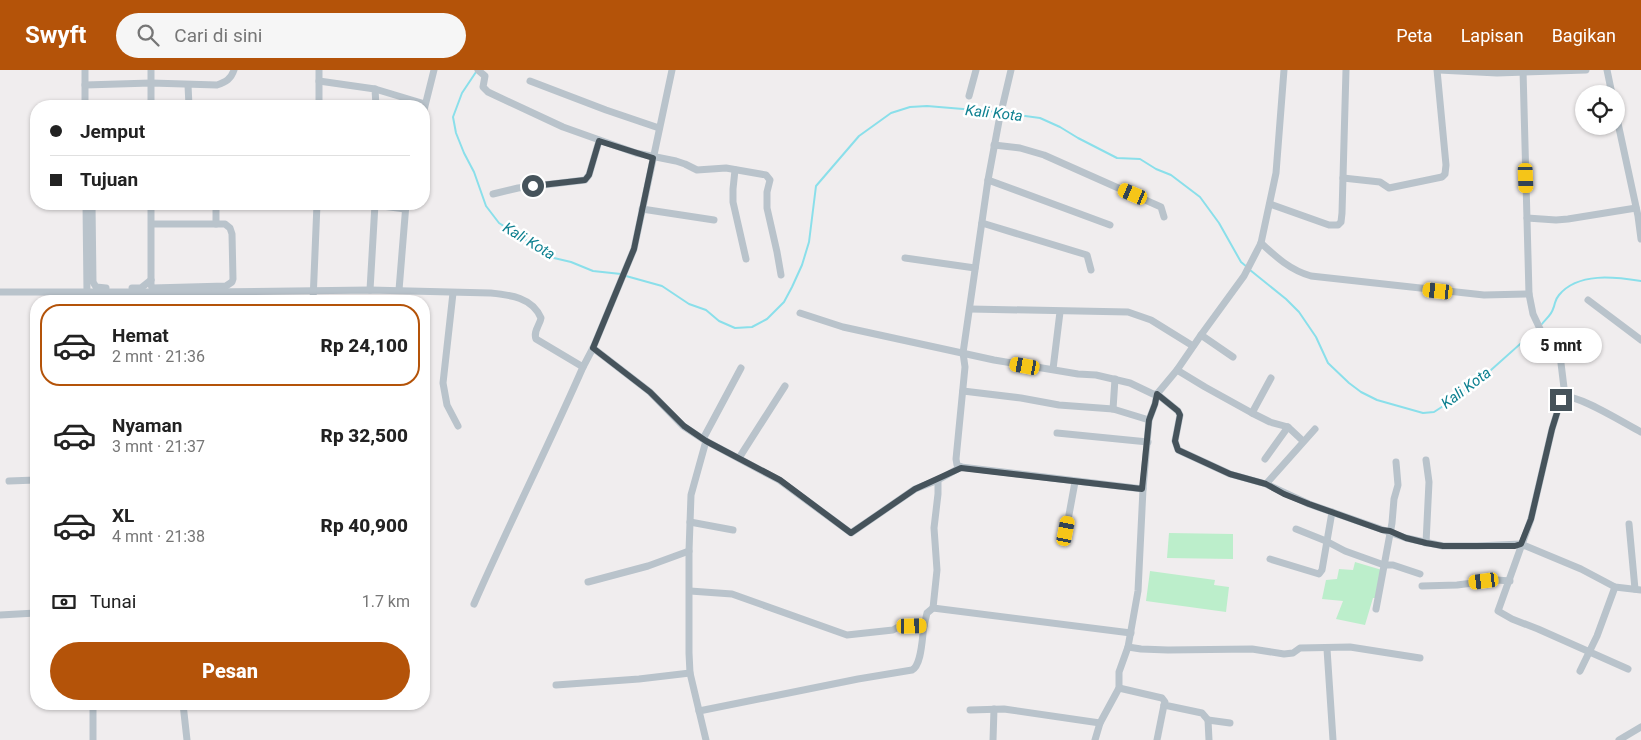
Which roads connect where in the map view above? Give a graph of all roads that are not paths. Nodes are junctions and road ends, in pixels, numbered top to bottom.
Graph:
1 (85, 70) edge
2 (151, 70) edge
3 (234, 70) edge
4 (319, 70) edge
5 (434, 70) edge
6 (672, 70) edge
7 (976, 70) edge
8 (1011, 70) edge
9 (1284, 70) edge
10 (1346, 70) edge
11 (1438, 70) edge
12 (1586, 70) edge
13 (1607, 70) edge
14 (480, 71) edge
15 (1524, 72) edge
16 (319, 81) junction
17 (530, 81) dead end
18 (151, 83) junction
19 (85, 84) junction
20 (188, 85) junction
21 (1610, 85) edge
22 (375, 90) junction
23 (969, 96) dead end
24 (85, 100) edge
25 (151, 100) edge
26 (189, 100) edge
27 (319, 100) edge
28 (376, 100) edge
29 (404, 100) edge
30 (426, 100) edge
31 (659, 128) junction
32 (1620, 135) edge
33 (599, 141) junction
34 (994, 145) junction
35 (653, 158) junction
36 (735, 170) junction
37 (1343, 178) junction
38 (988, 180) junction
39 (493, 194) dead end
40 (1270, 204) junction
41 (1636, 208) junction
42 (642, 209) junction
43 (86, 210) edge
44 (92, 210) edge
45 (151, 210) edge
46 (216, 210) edge
47 (317, 210) edge
48 (375, 210) edge
49 (406, 210) edge
50 (1164, 217) dead end
51 (1527, 218) junction
52 (714, 220) dead end
53 (982, 223) junction
54 (151, 224) junction
55 (216, 224) junction
56 (1110, 225) dead end
57 (1641, 240) edge
58 (1261, 243) junction
59 (905, 258) dead end
60 (746, 259) dead end
61 (975, 268) junction
62 (1091, 270) dead end
63 (781, 275) dead end
64 (151, 280) junction
65 (314, 290) junction
66 (370, 290) junction
67 (400, 290) junction
68 (0, 292) edge
69 (84, 292) junction
70 (149, 292) junction
71 (208, 292) joint
72 (250, 292) junction
73 (453, 292) junction
74 (1529, 294) junction
75 (83, 295) edge
76 (149, 295) edge
77 (250, 295) edge
78 (314, 295) edge
79 (1588, 300) dead end
80 (970, 310) junction
81 (1060, 312) junction
82 (800, 313) dead end
83 (1201, 335) junction
84 (1641, 340) edge
85 (1193, 346) junction
86 (593, 348) junction
87 (963, 353) junction
88 (1233, 357) dead end
89 (583, 367) junction
90 (741, 368) dead end
91 (1053, 369) junction
92 (1177, 370) junction
93 (1271, 378) dead end
94 (1115, 379) junction
95 (785, 386) dead end
96 (963, 390) junction
97 (1157, 394) junction
98 (1564, 396) junction
99 (1112, 409) junction
100 (1252, 413) junction
101 (1149, 420) junction
102 (458, 426) dead end
103 (1288, 428) junction
104 (1315, 429) dead end
105 (1641, 432) edge
106 (1057, 434) dead end
107 (704, 440) junction
108 (1303, 441) junction
109 (1148, 442) junction
110 (739, 458) junction
111 (1265, 459) dead end
112 (1426, 460) dead end
113 (1396, 462) dead end
114 (961, 468) junction
115 (30, 480) edge
116 (938, 480) junction
117 (9, 481) dead end
118 (1075, 482) junction
119 (1266, 484) junction
120 (1142, 489) junction
121 (1332, 512) junction
122 (690, 522) junction
123 (1628, 524) dead end
124 (1296, 529) dead end
125 (733, 530) dead end
126 (1066, 531) dead end
127 (1390, 531) junction
128 (1326, 541) junction
129 (1426, 543) junction
130 (1521, 544) junction
131 (689, 551) junction
132 (1270, 559) dead end
133 (1384, 564) junction
134 (1420, 574) dead end
135 (1510, 581) junction
136 (588, 582) dead end
137 (1422, 586) dead end
138 (1615, 587) junction
139 (1638, 590) edge
140 (690, 591) junction
141 (474, 604) dead end
142 (933, 608) junction
143 (1376, 609) dead end
144 (30, 613) edge
145 (0, 615) edge
146 (924, 626) junction
147 (1131, 633) junction
148 (1128, 646) junction
149 (1328, 649) junction
150 (1590, 653) junction
151 (1420, 658) dead end
152 (1628, 669) dead end
153 (1580, 671) dead end
154 (690, 673) junction
155 (556, 685) dead end
156 (1119, 688) junction
157 (1164, 706) junction
158 (994, 709) junction
159 (93, 710) edge
160 (184, 710) edge
161 (970, 710) dead end
162 (699, 711) junction
163 (1208, 720) junction
164 (1100, 723) junction
165 (1230, 723) dead end
166 (1641, 727) edge
167 (93, 740) edge
168 (187, 740) edge
169 (706, 740) edge
170 (993, 740) edge
171 (1095, 740) edge
172 (1157, 740) edge
173 (1209, 740) edge
174 (1333, 740) edge
175 (1619, 740) edge

1 - 19 street
2 - 18 street
3 - 20 street
4 - 16 street
5 - 30 street
6 - 31 street
7 - 23 street
8 - 34 street
9 - 40 street
10 - 37 street
11 - 15 street
11 - 37 street
12 - 15 street
13 - 21 street
14 - 33 street
15 - 51 street
16 - 22 street
16 - 27 street
17 - 31 street
18 - 19 street
18 - 20 street
18 - 25 street
19 - 24 street
20 - 26 street
22 - 28 street
22 - 29 street
31 - 35 street
32 - 41 street
33 - 35 street
33 - 39 street
34 - 38 street
34 - 50 street
35 - 36 street
35 - 42 street
36 - 60 street
36 - 63 street
37 - 40 street
38 - 53 street
38 - 56 street
40 - 58 street
41 - 51 street
41 - 57 street
42 - 52 street
42 - 86 street
43 - 69 street
44 - 64 street
45 - 54 street
46 - 55 street
47 - 65 street
48 - 66 street
49 - 67 street
51 - 74 street
53 - 61 street
53 - 62 street
54 - 55 street
54 - 64 street
55 - 64 street
58 - 74 street
58 - 83 street
59 - 61 street
61 - 80 street
65 - 66 street
65 - 72 street
65 - 78 street
66 - 67 street
67 - 73 street
68 - 69 street
69 - 70 street
69 - 75 street
70 - 71 street
70 - 76 street
71 - 72 street
72 - 77 street
73 - 89 street
73 - 102 street
74 - 98 street
79 - 84 street
80 - 81 street
80 - 87 street
81 - 85 street
81 - 91 street
82 - 87 street
83 - 85 street
83 - 88 street
85 - 92 street
86 - 89 street
86 - 107 street
87 - 91 street
87 - 96 street
89 - 141 street
90 - 107 street
91 - 94 street
92 - 97 street
92 - 100 street
93 - 100 street
94 - 97 street
94 - 99 street
95 - 110 street
96 - 99 street
96 - 114 street
97 - 101 street
97 - 119 street
98 - 105 street
98 - 130 street
99 - 101 street
100 - 103 street
101 - 109 street
103 - 108 street
103 - 111 street
104 - 108 street
106 - 109 street
107 - 110 street
107 - 122 street
108 - 119 street
109 - 120 street
110 - 116 street
112 - 129 street
113 - 127 street
114 - 116 street
114 - 118 street
115 - 117 street
116 - 142 street
118 - 120 street
118 - 126 street
119 - 121 street
120 - 147 street
121 - 127 street
121 - 128 street
122 - 125 street
122 - 131 street
123 - 139 street
124 - 128 street
127 - 129 street
127 - 133 street
128 - 132 street
128 - 133 street
129 - 130 street
130 - 135 street
130 - 138 street
131 - 136 street
131 - 140 street
133 - 134 street
133 - 143 street
135 - 137 street
135 - 150 street
138 - 139 street
138 - 150 street
140 - 146 street
140 - 154 street
142 - 146 street
142 - 147 street
144 - 145 street
146 - 162 street
147 - 148 street
148 - 149 street
148 - 156 street
149 - 151 street
149 - 174 street
150 - 152 street
150 - 153 street
154 - 155 street
154 - 162 street
156 - 157 street
156 - 164 street
157 - 163 street
157 - 172 street
158 - 161 street
158 - 164 street
158 - 170 street
159 - 167 street
160 - 168 street
162 - 169 street
163 - 165 street
163 - 173 street
164 - 171 street
166 - 175 street

